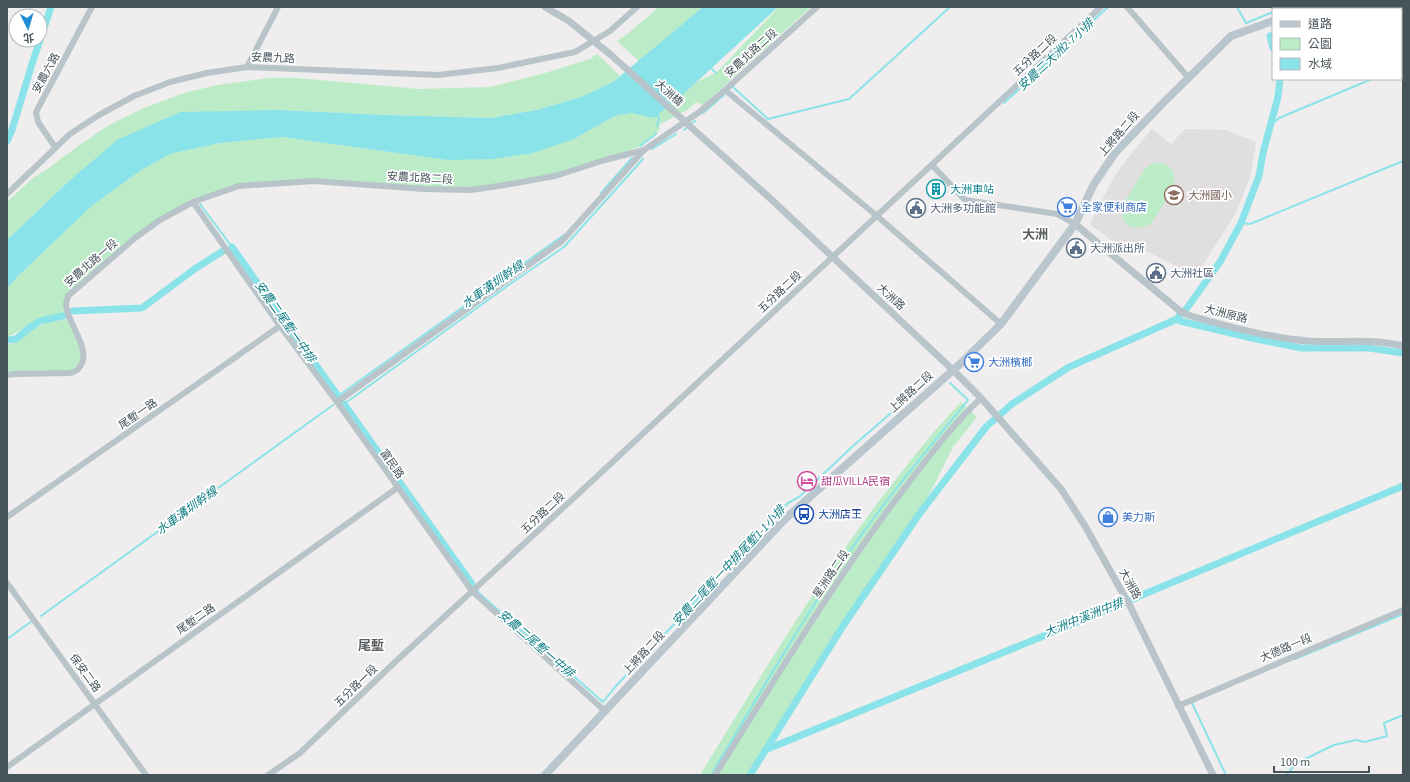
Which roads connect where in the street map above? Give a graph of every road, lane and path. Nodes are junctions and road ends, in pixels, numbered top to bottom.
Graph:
1 (92, 7) edge
2 (278, 7) edge
3 (545, 7) edge
4 (637, 7) edge
5 (817, 7) edge
6 (1101, 7) edge
7 (1127, 7) edge
8 (1272, 21) edge
9 (247, 67) junction
10 (1188, 77) junction
11 (725, 90) junction
12 (55, 147) junction
13 (644, 150) junction
14 (932, 165) junction
15 (7, 194) edge
16 (193, 202) junction
17 (773, 202) joint
18 (877, 216) junction
19 (1075, 224) junction
20 (832, 257) junction
21 (1001, 324) junction
22 (280, 326) junction
23 (1403, 346) edge
24 (953, 370) junction
25 (7, 375) edge
26 (981, 398) junction
27 (337, 402) junction
28 (397, 488) junction
29 (7, 517) edge
30 (7, 583) edge
31 (472, 591) junction
32 (1403, 610) edge
33 (95, 704) junction
34 (1178, 706) junction
35 (605, 711) junction
36 (7, 767) edge
37 (146, 775) edge
38 (268, 775) edge
39 (545, 775) edge
40 (715, 775) edge
41 (1213, 775) edge

1 - 12 street, 安農六路
2 - 9 street
3 - 17 street, 大洲橋, bridge
4 - 9 street, 安農九路
5 - 11 street, 安農北路二段
6 - 14 street, 五分路二段
7 - 10 street
8 - 10 main road, 上將路二段
9 - 12 street, 安農九路
10 - 19 main road, 上將路二段
11 - 13 street, 安農北路二段
11 - 18 street
12 - 15 street, 安農九路
13 - 16 street, 安農北路二段
13 - 27 street
14 - 18 street, 五分路二段
14 - 19 street
16 - 22 street, 富民路
16 - 25 street, 安農北路一段
17 - 20 street, 大洲路
18 - 20 street, 五分路二段
18 - 21 street
19 - 21 main road, 上將路二段
19 - 23 street, 大洲原路
20 - 24 street, 大洲路
20 - 31 street, 五分路二段
21 - 24 main road, 上將路二段
22 - 27 street, 富民路
22 - 29 street, 尾塹一路
24 - 26 street, 大洲路
24 - 35 main road, 上將路二段
26 - 34 street, 大洲路
26 - 40 street, 星洲路二段
27 - 28 street, 富民路
28 - 31 street, 富民路
28 - 33 street, 尾塹二路
30 - 33 street, 保安二路
31 - 35 street, 富民路
31 - 38 street, 五分路一段
32 - 34 street, 大德路一段
33 - 36 street, 尾塹二路
33 - 37 street, 保安二路
34 - 41 street, 大洲路
35 - 39 main road, 上將路二段

